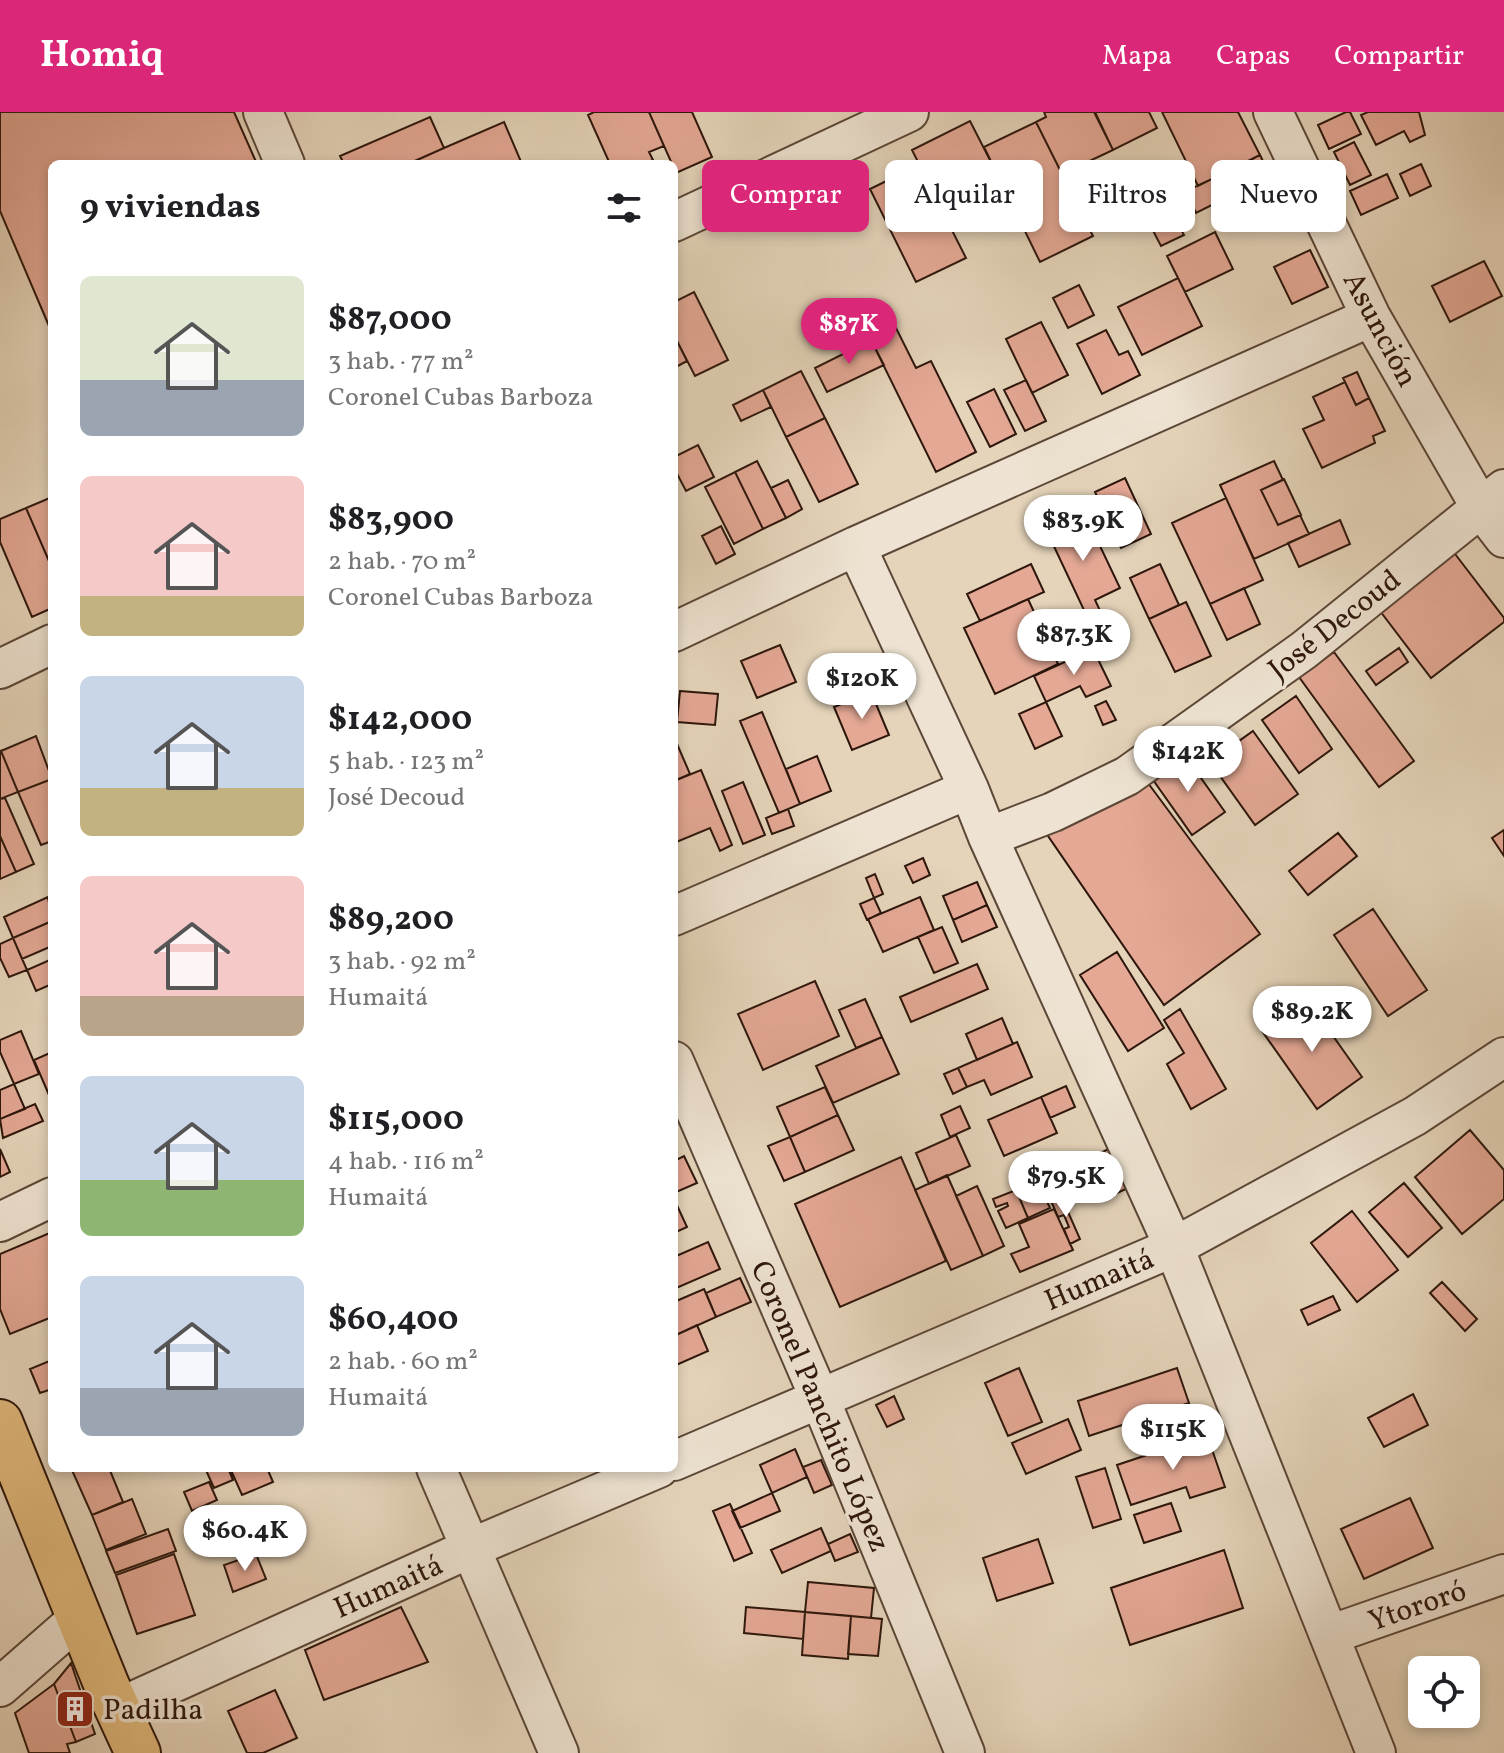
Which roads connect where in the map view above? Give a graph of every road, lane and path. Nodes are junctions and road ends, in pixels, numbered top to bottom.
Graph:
1 (263, 112) edge
2 (909, 112) edge
3 (1273, 112) edge
4 (283, 160) edge
5 (678, 220) edge
6 (1371, 317) junction
7 (1492, 498) edge
8 (1504, 538) edge
9 (856, 546) junction
10 (678, 630) edge
11 (48, 646) edge
12 (0, 669) edge
13 (969, 789) junction
14 (988, 837) junction
15 (678, 914) edge
16 (1504, 1057) edge
17 (678, 1070) edge
18 (48, 1199) edge
19 (0, 1222) edge
20 (1174, 1247) junction
21 (820, 1399) junction
22 (0, 1422) edge
23 (678, 1459) edge
24 (438, 1472) edge
25 (650, 1472) edge
26 (471, 1548) junction
27 (1504, 1574) edge
28 (80, 1617) junction
29 (1329, 1635) junction
30 (0, 1687) edge
31 (118, 1708) junction
32 (138, 1753) edge
33 (559, 1753) edge
34 (965, 1753) edge
35 (1376, 1753) edge

1 - 4 street
2 - 5 street
3 - 6 street, Asunción
6 - 7 street, Asunción
6 - 9 street
7 - 8 street, Asunción
7 - 14 street, José Decoud
9 - 10 street
9 - 13 street
11 - 12 street
13 - 14 street
13 - 15 street
14 - 20 street
16 - 20 street, Humaitá
17 - 21 street, Coronel Panchito López
18 - 19 street
20 - 21 street, Humaitá
20 - 29 street
21 - 23 street, Humaitá
21 - 34 street, Coronel Panchito López
22 - 28 main road
24 - 26 street
25 - 26 street, Humaitá
26 - 31 street, Humaitá
26 - 33 street
27 - 29 street, Ytororó
28 - 30 street
28 - 31 main road
29 - 35 street
31 - 32 main road

